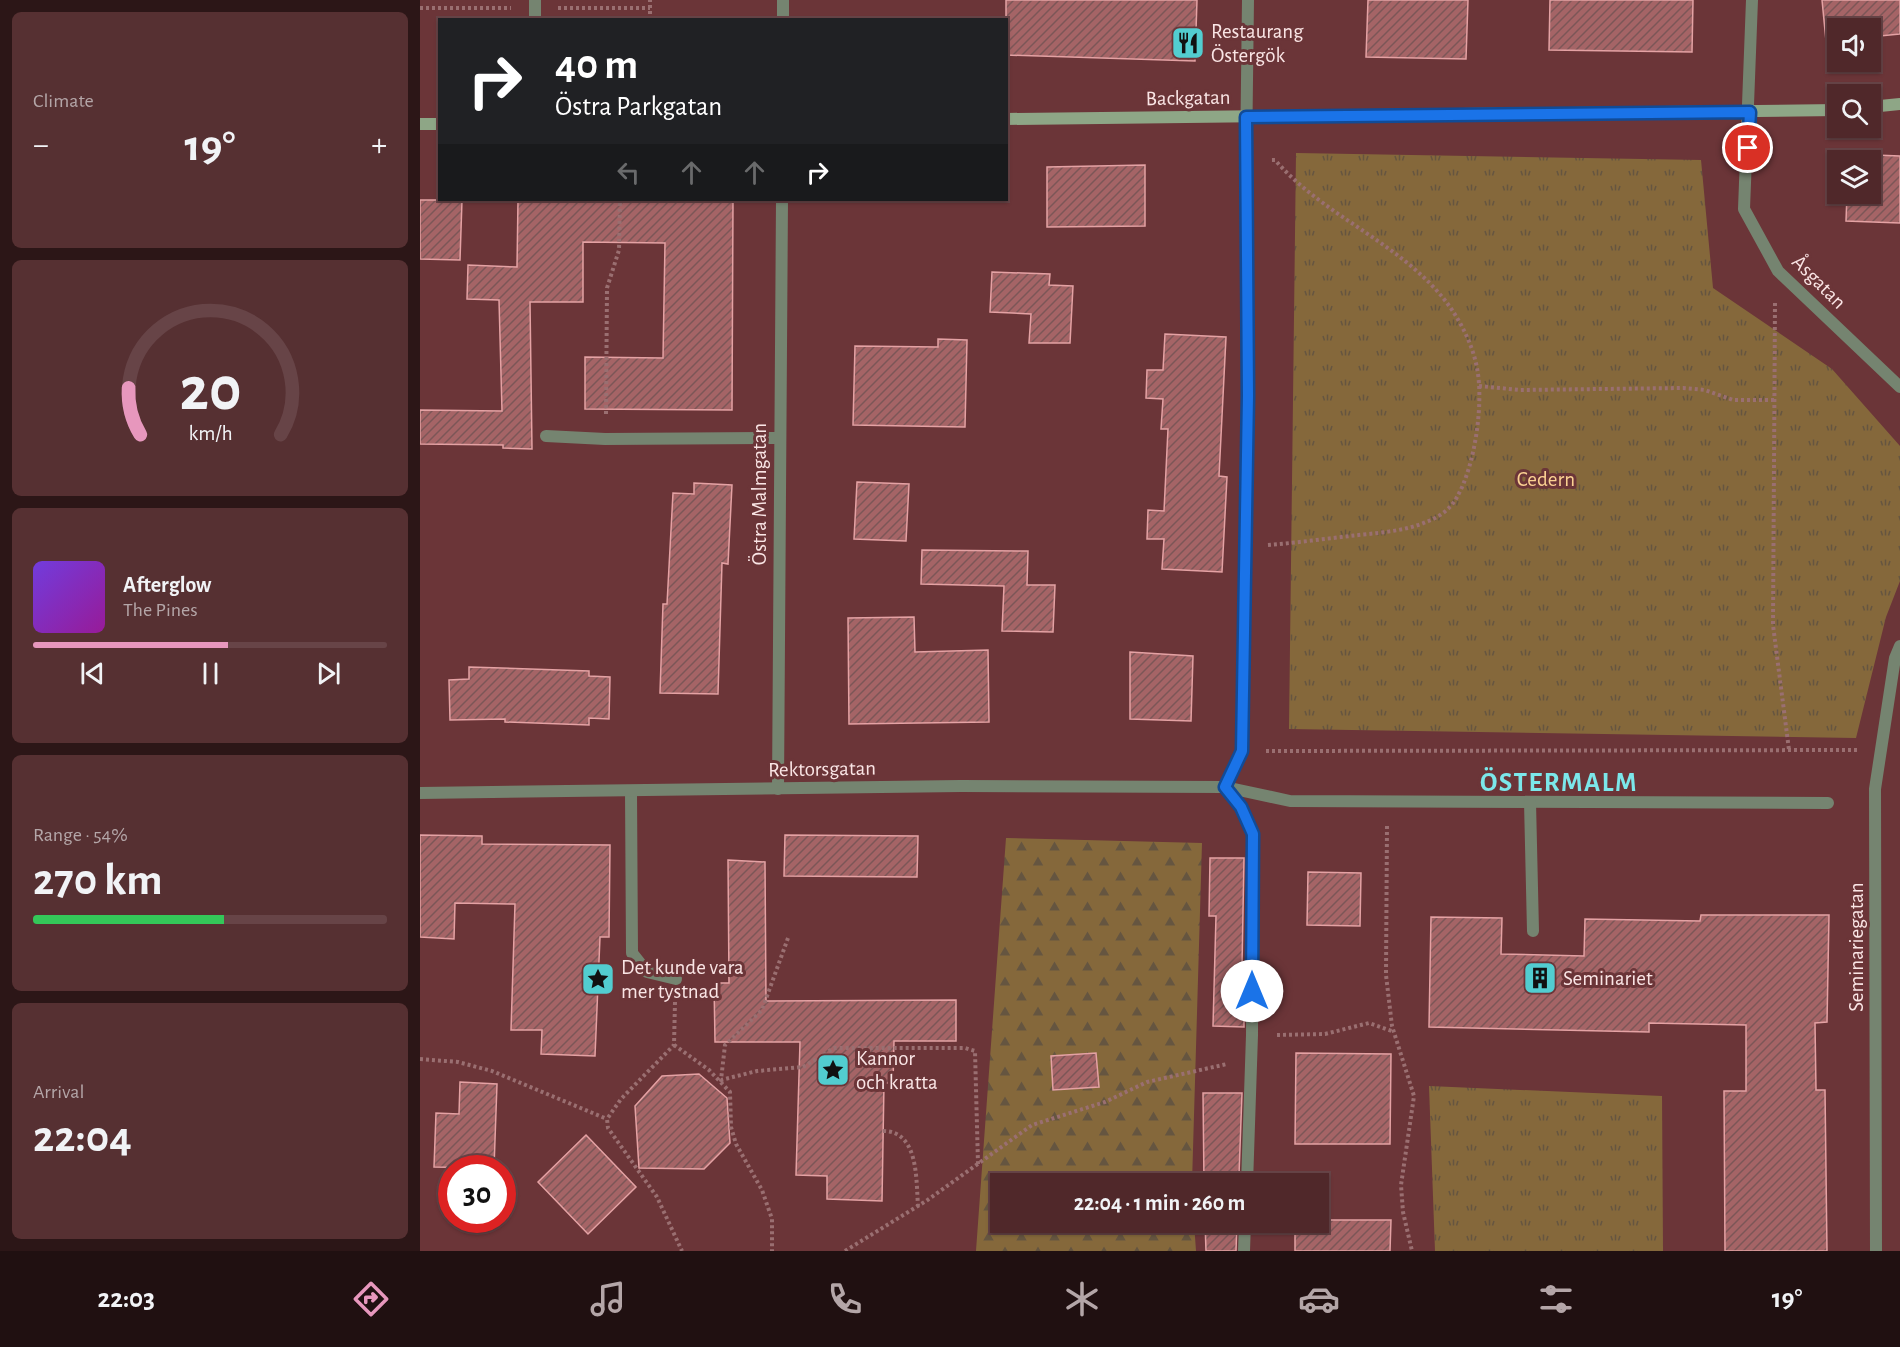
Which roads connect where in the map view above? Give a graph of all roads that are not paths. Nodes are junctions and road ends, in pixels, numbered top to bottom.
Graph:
1 (535, 0) edge
2 (783, 0) edge
3 (1248, 0) edge
4 (1752, 0) edge
5 (535, 18) edge
6 (783, 18) edge
7 (1900, 104) edge
8 (1881, 106) edge
9 (1827, 110) edge
10 (1750, 112) junction
11 (1246, 117) junction
12 (1008, 119) edge
13 (420, 124) edge
14 (438, 124) edge
15 (782, 201) edge
16 (1900, 387) edge
17 (546, 436) dead end
18 (779, 438) junction
19 (1900, 646) edge
20 (1225, 787) junction
21 (778, 789) junction
22 (631, 792) junction
23 (420, 793) edge
24 (1530, 802) junction
25 (1828, 803) dead end
26 (1533, 931) dead end
27 (676, 979) road end
28 (1247, 1173) edge
29 (1245, 1233) edge
30 (1244, 1251) edge
31 (1876, 1251) edge

1 - 5 street
2 - 6 street
3 - 11 street
4 - 10 street, Åsgatan
7 - 8 street
9 - 10 street, Backgatan
10 - 11 street, Backgatan
10 - 16 street, Åsgatan
11 - 12 street, Backgatan
11 - 20 street
13 - 14 street
15 - 18 street, Östra Malmgatan
17 - 18 street
18 - 21 street, Östra Malmgatan
19 - 31 street, Seminariegatan
20 - 21 street, Rektorsgatan
20 - 24 street, Rektorsgatan
20 - 28 street
21 - 22 street, Rektorsgatan
22 - 23 street, Rektorsgatan
22 - 27 street
24 - 25 street, Rektorsgatan
24 - 26 street
29 - 30 street

